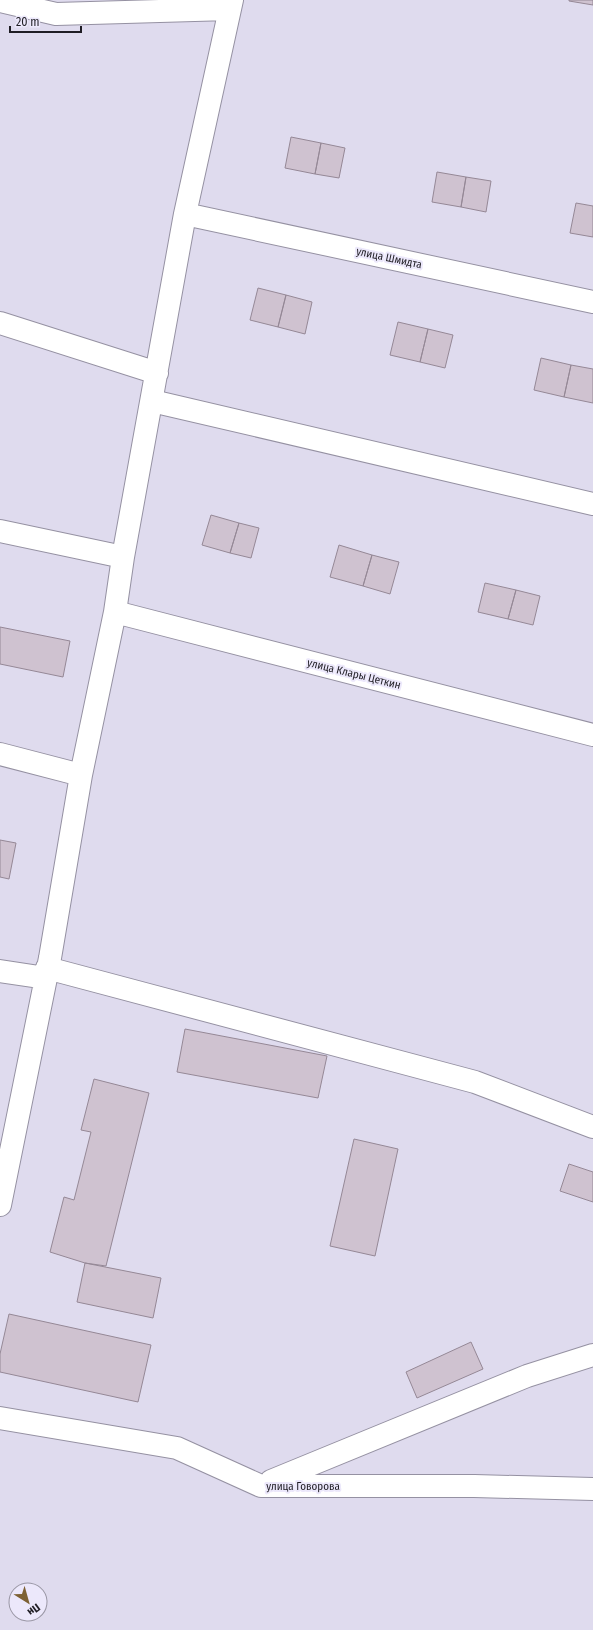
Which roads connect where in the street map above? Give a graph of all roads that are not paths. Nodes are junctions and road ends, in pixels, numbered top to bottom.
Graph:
1 (0, 1) edge
2 (230, 5) edge
3 (185, 214) junction
4 (593, 302) edge
5 (0, 322) edge
6 (157, 373) junction
7 (152, 401) junction
8 (593, 504) edge
9 (0, 531) edge
10 (124, 557) junction
11 (115, 612) junction
12 (593, 735) edge
13 (0, 754) edge
14 (81, 775) junction
15 (0, 971) edge
16 (47, 973) junction
17 (593, 1127) edge
18 (0, 1205) edge
19 (593, 1355) edge
20 (0, 1418) edge
21 (261, 1486) junction
22 (593, 1490) edge

1 - 2 street
2 - 3 street
3 - 4 street, улица Шмидта
3 - 6 street
5 - 6 street
6 - 7 street
7 - 8 street
7 - 10 street
9 - 10 street
10 - 11 street
11 - 12 street, улица Клары Цеткин
11 - 14 street
13 - 14 street
14 - 16 street
15 - 16 street
16 - 17 street
16 - 18 street
19 - 21 street
20 - 21 street, улица Говорова
21 - 22 street, улица Говорова

